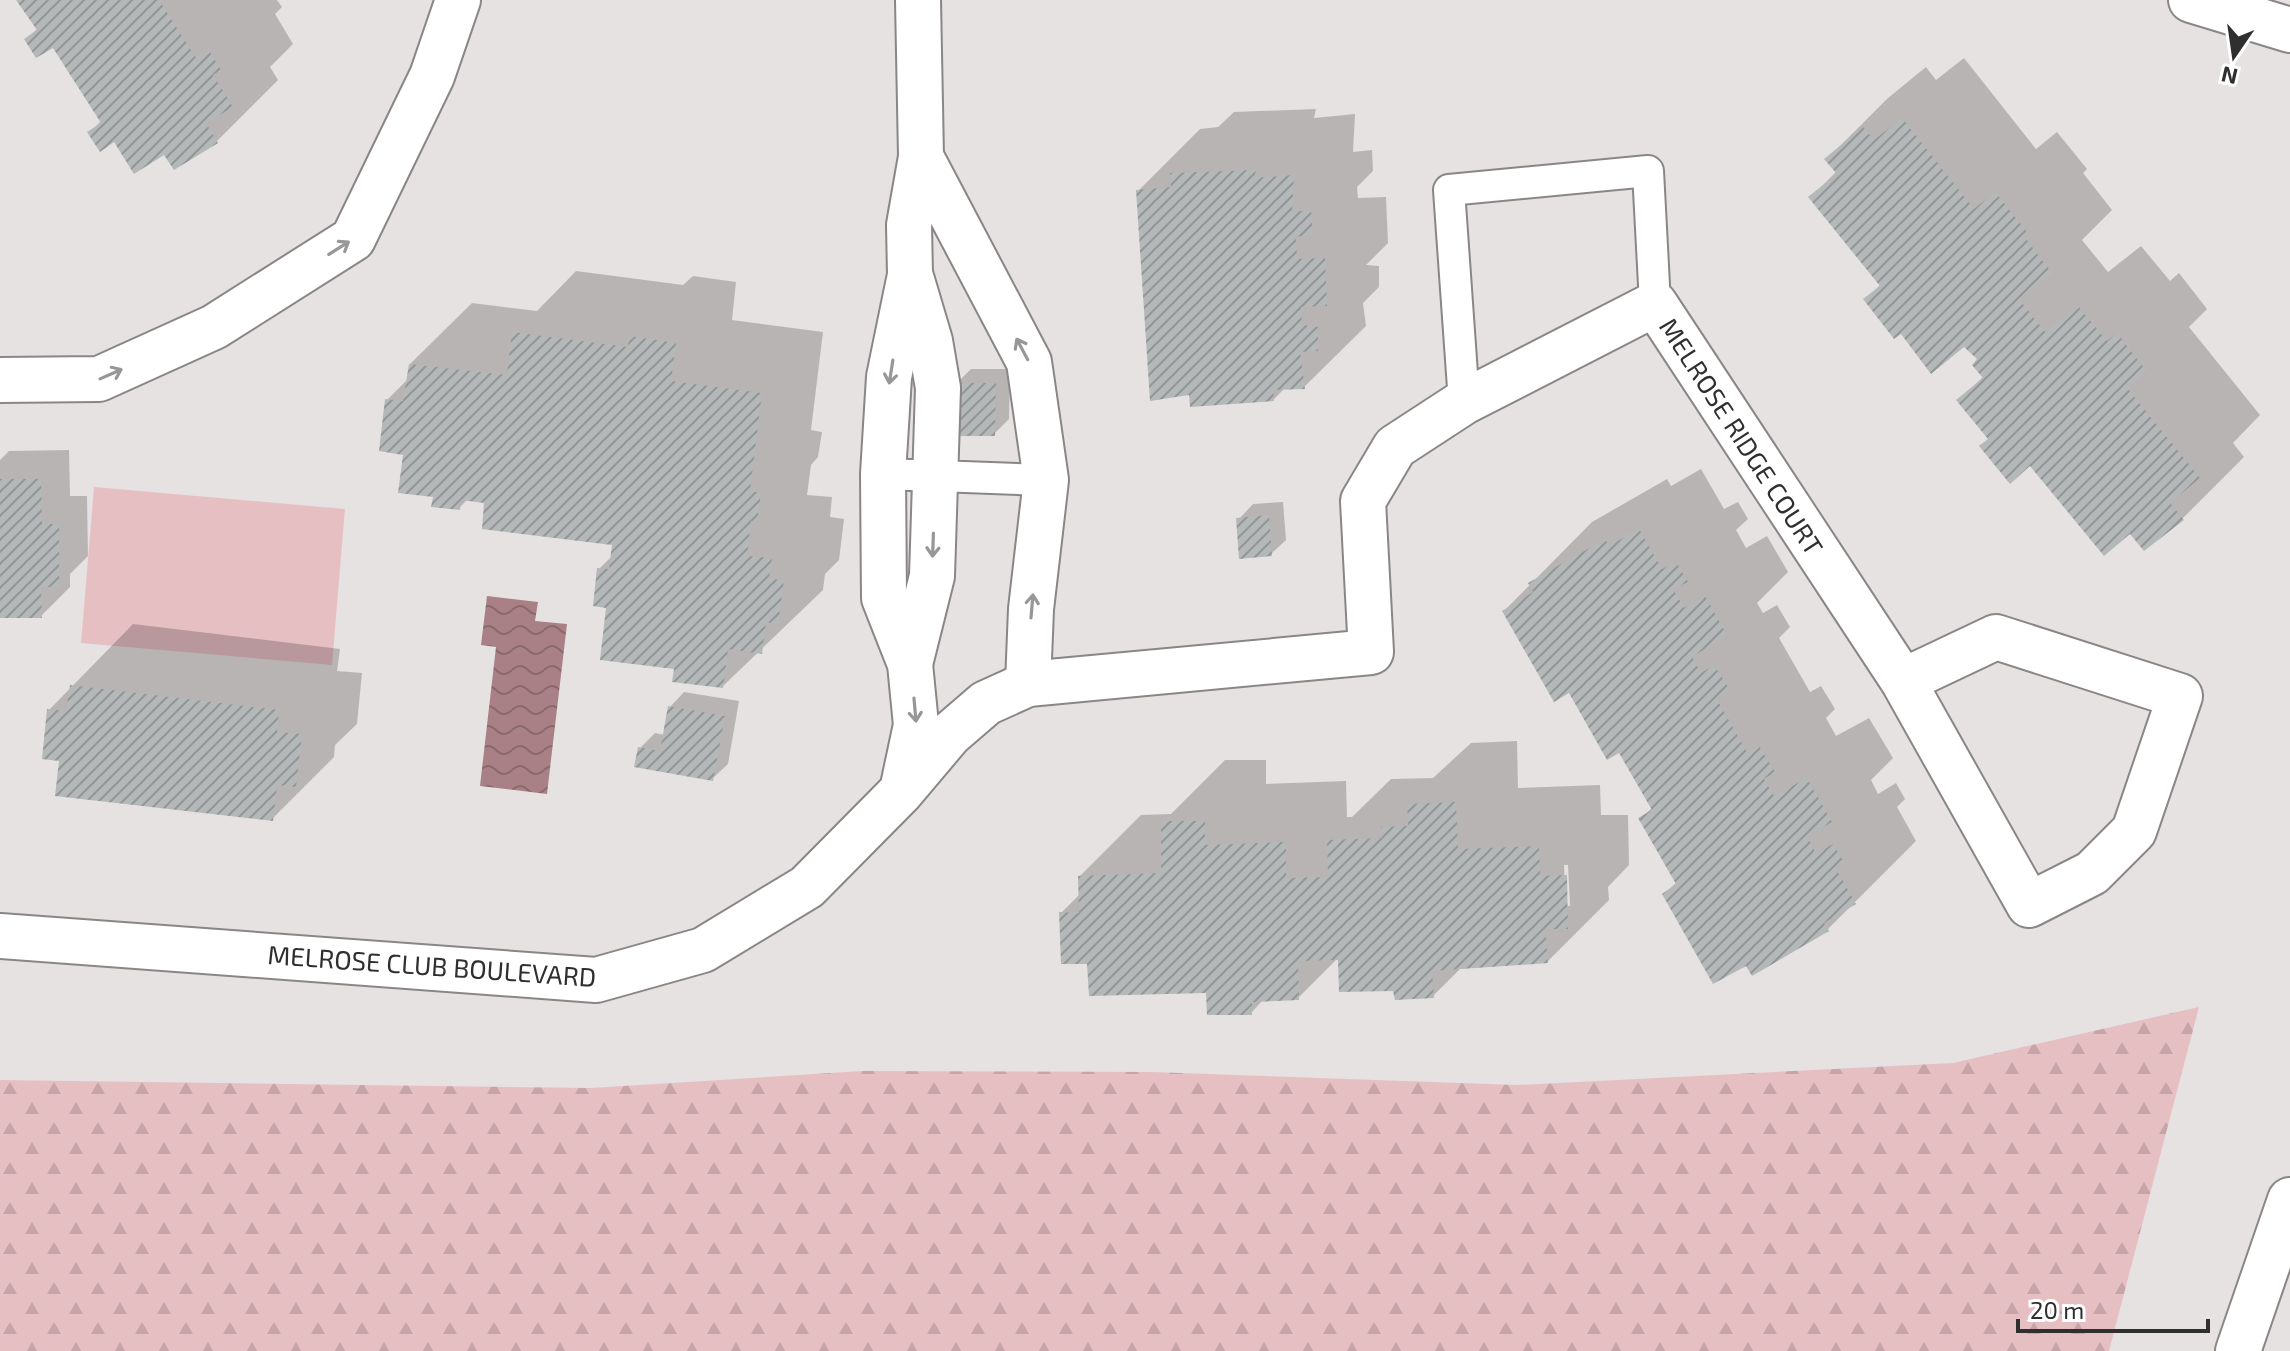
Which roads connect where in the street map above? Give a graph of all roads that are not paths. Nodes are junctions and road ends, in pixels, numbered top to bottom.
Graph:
1 (458, 0) edge
2 (918, 0) edge
3 (2191, 0) edge
4 (2290, 30) edge
5 (921, 157) junction
6 (910, 275) junction
7 (1655, 304) junction
8 (17, 380) edge
9 (1464, 402) junction
10 (883, 474) junction
11 (936, 477) junction
12 (1046, 480) junction
13 (910, 664) junction
14 (1903, 681) junction
15 (1028, 684) junction
16 (901, 792) junction
17 (0, 936) edge
18 (2290, 1200) edge
19 (2238, 1351) edge

8 -> 1 street
2 - 5 street
3 - 4 street
5 - 6 street
12 -> 5 street
6 -> 10 street
6 - 11 street
7 - 9 street, MELROSE RIDGE COURT
7 - 9 lane
7 - 14 street, MELROSE RIDGE COURT
9 - 15 street, MELROSE RIDGE COURT
10 - 11 lane
10 - 13 street
11 - 12 lane
11 -> 13 street
15 -> 12 street
13 -> 16 street
14 - 14 street, MELROSE RIDGE COURT
15 - 16 street, MELROSE CLUB BOULEVARD
16 - 17 street, MELROSE CLUB BOULEVARD
18 - 19 street

